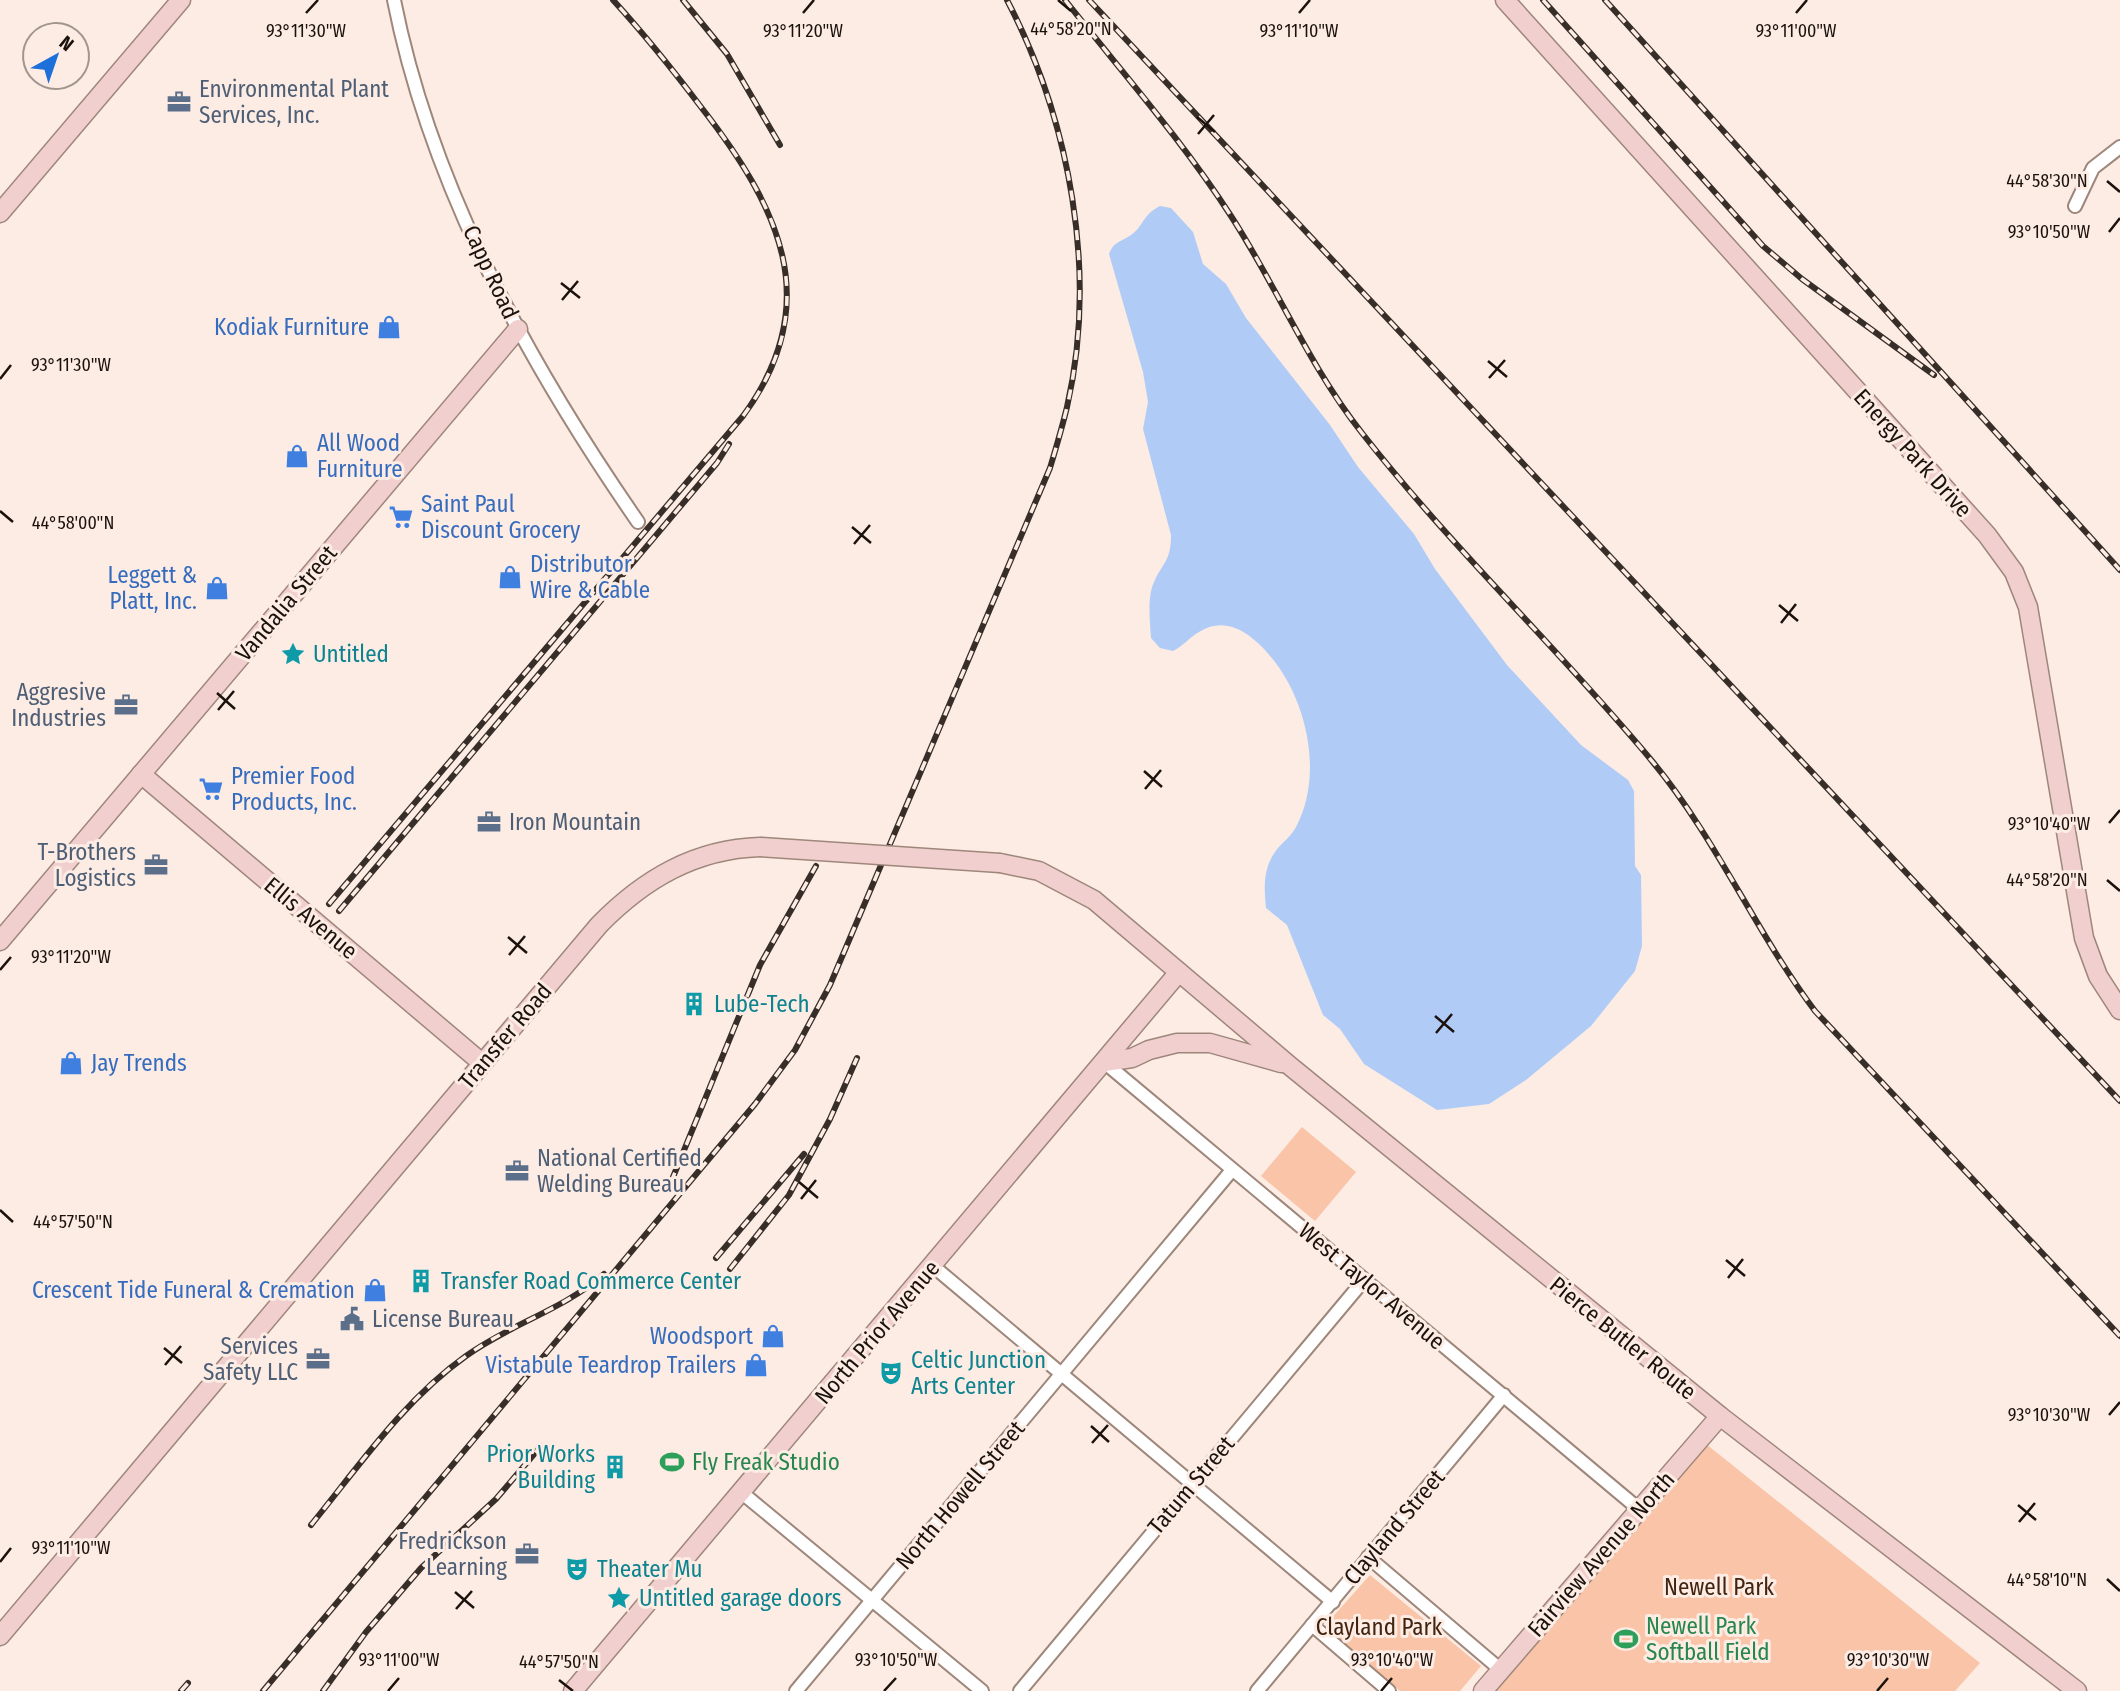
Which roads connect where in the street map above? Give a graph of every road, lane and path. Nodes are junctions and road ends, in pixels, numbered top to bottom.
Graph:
1 (181, 0) edge
2 (394, 0) edge
3 (1505, 0) edge
4 (2120, 147) edge
5 (3, 203) edge
6 (2075, 205) dead end
7 (518, 329) junction
8 (638, 522) dead end
9 (141, 774) junction
10 (0, 941) edge
11 (1179, 972) junction
12 (2120, 1010) edge
13 (1104, 1062) junction
14 (482, 1063) junction
15 (1290, 1066) junction
16 (1232, 1170) junction
17 (933, 1266) junction
18 (1364, 1280) junction
19 (1062, 1373) junction
20 (1504, 1395) junction
21 (1720, 1416) junction
22 (1192, 1483) junction
23 (741, 1492) junction
24 (1640, 1510) junction
25 (1368, 1557) junction
26 (872, 1601) junction
27 (1333, 1602) junction
28 (1312, 1625) junction
29 (0, 1636) edge
30 (1501, 1670) junction
31 (573, 1691) edge
32 (796, 1691) edge
33 (982, 1691) edge
34 (1020, 1691) edge
35 (1257, 1691) edge
36 (1389, 1691) edge
37 (1483, 1691) edge
38 (2077, 1691) edge

1 - 5 street
2 - 7 street, Capp Road
3 - 12 street, Energy Park Drive
4 - 6 street
7 - 8 street, Capp Road
7 - 9 street, Vandalia Street
9 - 10 street, Vandalia Street
9 - 14 street, Ellis Avenue
11 - 13 street, North Prior Avenue
11 - 14 street, Transfer Road, bridge
11 - 15 street, Pierce Butler Route
13 - 15 street
13 - 16 street, West Taylor Avenue
13 - 17 street, North Prior Avenue
14 - 29 street, Transfer Road
15 - 21 street, Pierce Butler Route
16 - 18 street, West Taylor Avenue
16 - 19 street, North Howell Street
17 - 19 street
17 - 23 street, North Prior Avenue
18 - 20 street, West Taylor Avenue
18 - 22 street, Tatum Street
19 - 22 street
19 - 26 street, North Howell Street
20 - 24 street, West Taylor Avenue
20 - 25 street, Clayland Street
21 - 24 street, Fairview Avenue North
21 - 38 street, Pierce Butler Route
22 - 27 street
22 - 34 street, Tatum Street
23 - 26 street
23 - 31 street, North Prior Avenue
24 - 30 street, Fairview Avenue North
25 - 27 street, Clayland Street
25 - 30 street
26 - 32 street, North Howell Street
26 - 33 street
27 - 28 street, Clayland Street
28 - 35 street, Clayland Street
28 - 36 street
30 - 37 street, Fairview Avenue North

